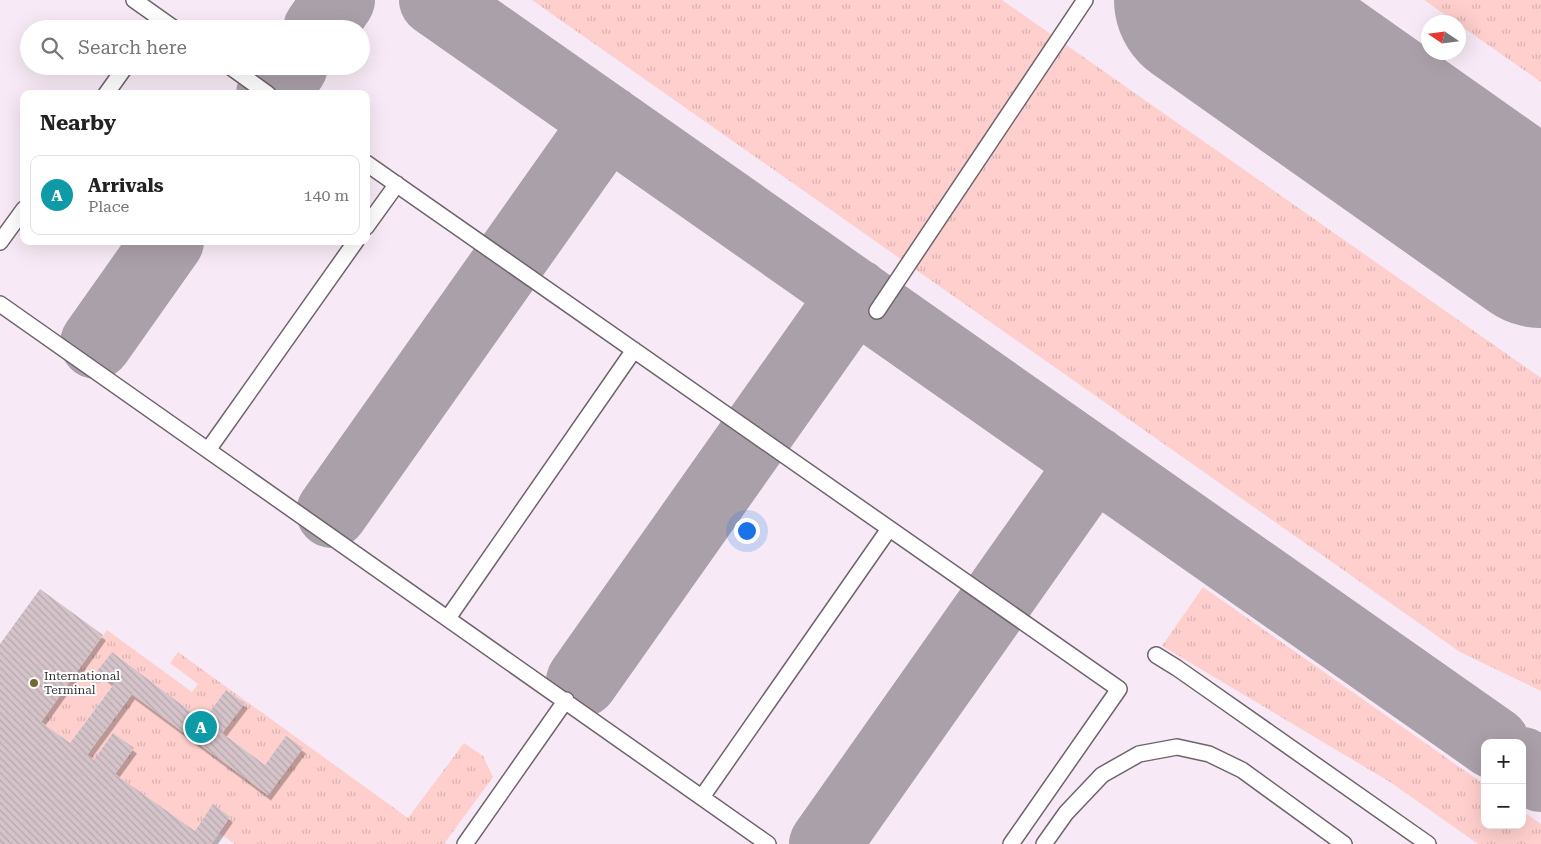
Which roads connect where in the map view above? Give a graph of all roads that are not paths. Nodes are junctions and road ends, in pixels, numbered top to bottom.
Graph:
1 (134, 0) edge
2 (1085, 0) edge
3 (153, 20) edge
4 (120, 75) edge
5 (242, 75) edge
6 (109, 90) edge
7 (262, 90) edge
8 (370, 166) edge
9 (397, 184) junction
10 (20, 214) edge
11 (370, 221) edge
12 (0, 242) edge
13 (353, 245) edge
14 (0, 304) edge
15 (877, 310) dead end
16 (634, 350) junction
17 (208, 450) junction
18 (889, 529) junction
19 (448, 618) junction
20 (1156, 655) dead end
21 (566, 700) junction
22 (702, 797) junction
23 (466, 844) edge
24 (768, 844) edge
25 (1011, 844) edge
26 (1044, 844) edge
27 (1344, 844) edge
28 (1428, 844) edge

1 - 3 lane
2 - 15 lane
4 - 6 lane
5 - 7 lane
8 - 9 lane
9 - 11 lane
9 - 16 lane
10 - 12 lane
13 - 17 lane
14 - 17 lane
16 - 18 lane
16 - 19 lane
17 - 19 lane
18 - 22 lane
18 - 25 lane
19 - 21 lane
20 - 28 lane
21 - 22 lane
21 - 23 lane
22 - 24 lane
26 - 27 lane

